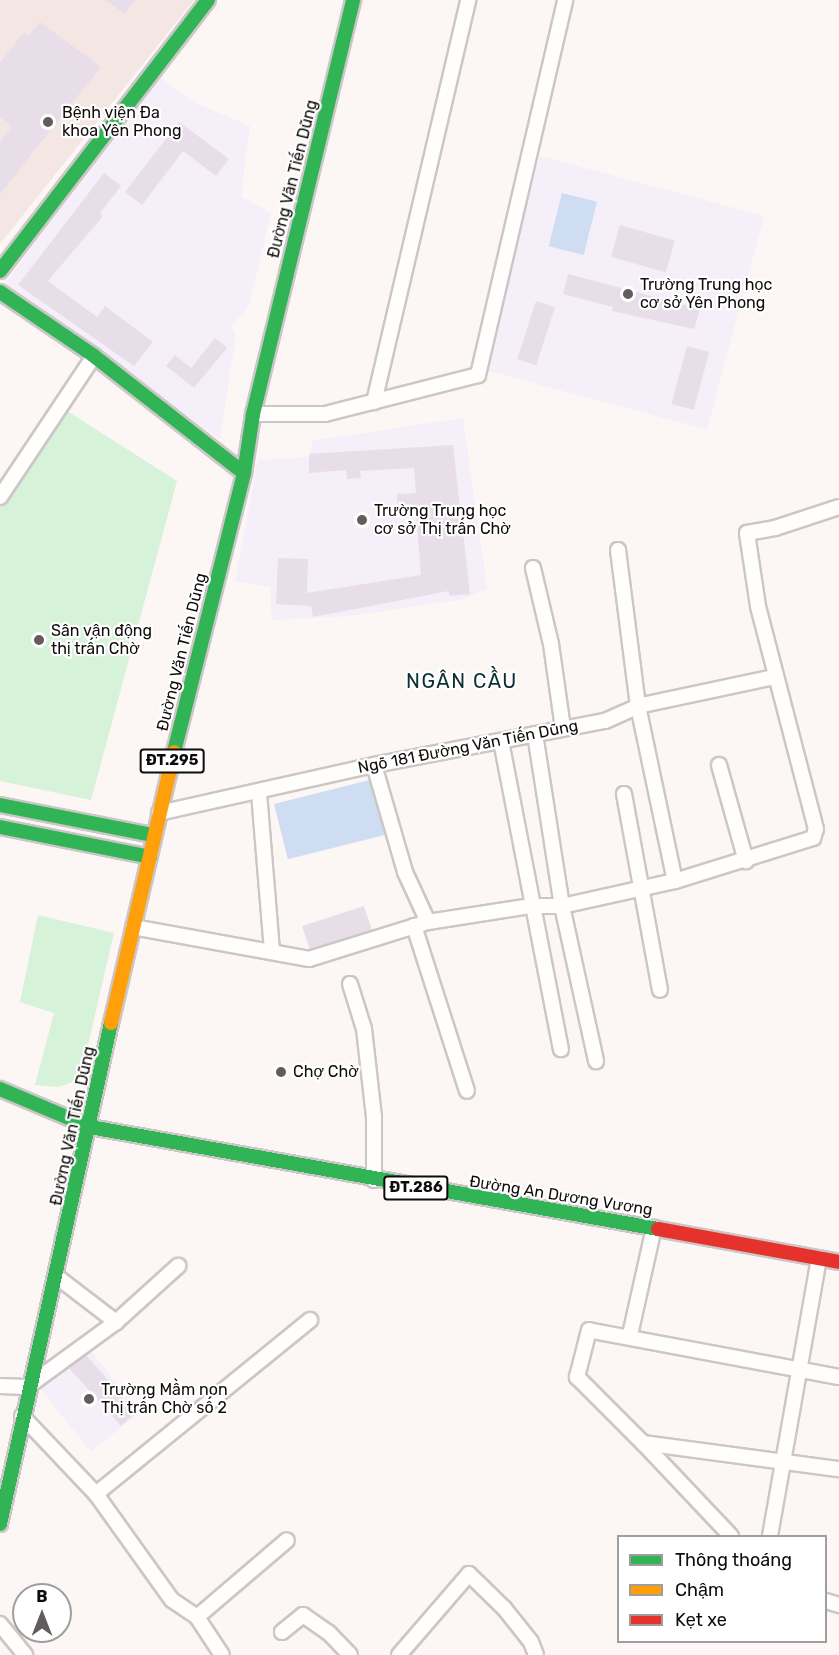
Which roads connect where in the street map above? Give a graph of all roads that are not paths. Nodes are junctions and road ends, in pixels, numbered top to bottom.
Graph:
1 (208, 0) edge
2 (353, 0) edge
3 (468, 0) edge
4 (565, 0) edge
5 (0, 271) edge
6 (0, 292) edge
7 (94, 356) junction
8 (374, 402) junction
9 (253, 414) junction
10 (244, 473) junction
11 (0, 497) edge
12 (839, 507) edge
13 (618, 550) dead end
14 (533, 568) dead end
15 (775, 677) junction
16 (638, 706) junction
17 (563, 728) junction
18 (535, 734) junction
19 (501, 741) junction
20 (374, 765) junction
21 (719, 765) dead end
22 (259, 793) junction
23 (624, 794) dead end
24 (0, 805) edge
25 (159, 813) junction
26 (0, 826) edge
27 (153, 835) junction
28 (150, 857) junction
29 (746, 861) junction
30 (675, 881) junction
31 (644, 887) junction
32 (530, 906) junction
33 (562, 906) junction
34 (428, 922) junction
35 (414, 926) junction
36 (133, 927) junction
37 (272, 951) junction
38 (350, 984) dead end
39 (660, 990) dead end
40 (561, 1049) dead end
41 (596, 1061) dead end
42 (0, 1089) edge
43 (467, 1091) dead end
44 (90, 1127) junction
45 (374, 1180) junction
46 (654, 1228) junction
47 (819, 1258) junction
48 (839, 1262) edge
49 (178, 1266) dead end
50 (56, 1276) junction
51 (310, 1320) dead end
52 (116, 1322) junction
53 (630, 1335) junction
54 (798, 1370) junction
55 (839, 1377) edge
56 (0, 1386) edge
57 (27, 1387) junction
58 (22, 1416) junction
59 (643, 1443) junction
60 (783, 1461) junction
61 (839, 1470) edge
62 (96, 1494) junction
63 (0, 1524) edge
64 (730, 1535) edge
65 (770, 1535) edge
66 (287, 1540) dead end
67 (197, 1617) junction
68 (0, 1624) edge
69 (282, 1632) dead end
70 (25, 1655) edge
71 (222, 1655) edge
72 (350, 1655) edge
73 (399, 1655) edge
74 (536, 1655) edge

1 - 5 main road
2 - 9 main road, Đường Văn Tiến Dũng / ĐT.295
3 - 8 street
4 - 8 street
6 - 7 main road
7 - 10 main road
7 - 11 street
8 - 9 street
9 - 10 main road, Đường Văn Tiến Dũng / ĐT.295
10 - 25 main road, Đường Văn Tiến Dũng / ĐT.295
12 - 15 street
13 - 16 street
14 - 17 street
15 - 16 street, Ngõ 181 Đường Văn Tiến Dũng
15 - 29 street
16 - 17 street, Ngõ 181 Đường Văn Tiến Dũng
16 - 30 street
17 - 18 street, Ngõ 181 Đường Văn Tiến Dũng
18 - 19 street, Ngõ 181 Đường Văn Tiến Dũng
18 - 33 street
19 - 20 street, Ngõ 181 Đường Văn Tiến Dũng
19 - 32 street
20 - 22 street, Ngõ 181 Đường Văn Tiến Dũng
20 - 34 street
21 - 29 street
22 - 25 street, Ngõ 181 Đường Văn Tiến Dũng
22 - 37 street
23 - 31 street
24 - 27 main road
25 - 27 main road, Đường Văn Tiến Dũng / ĐT.295
26 - 28 main road
27 - 28 main road, Đường Văn Tiến Dũng / ĐT.295
28 - 36 main road, Đường Văn Tiến Dũng / ĐT.295
29 - 30 street
30 - 31 street
31 - 33 street
31 - 39 street
32 - 33 street
32 - 34 street
32 - 40 street
33 - 41 street
34 - 35 street
35 - 37 street
35 - 43 street
36 - 37 street
36 - 44 main road, Đường Văn Tiến Dũng / ĐT.295
38 - 45 street
42 - 44 main road, Đường An Dương Vương / ĐT.286
44 - 45 main road, Đường An Dương Vương / ĐT.286
44 - 50 main road, Đường Văn Tiến Dũng / ĐT.295
45 - 46 main road, Đường An Dương Vương / ĐT.286
46 - 47 main road, Đường An Dương Vương / ĐT.286
46 - 53 street
47 - 48 main road, Đường An Dương Vương / ĐT.286
47 - 54 street
49 - 52 street
50 - 52 street
50 - 57 main road, Đường Văn Tiến Dũng / ĐT.295
51 - 62 street
52 - 57 street
53 - 54 street
53 - 59 street
54 - 55 street
54 - 60 street
56 - 57 street
57 - 58 main road, Đường Văn Tiến Dũng / ĐT.295
58 - 62 street
58 - 63 main road, Đường Văn Tiến Dũng / ĐT.295
59 - 60 street
59 - 64 street
60 - 61 street
60 - 65 street
62 - 67 street
66 - 67 street
67 - 71 street
68 - 70 street
69 - 72 street
73 - 74 street

